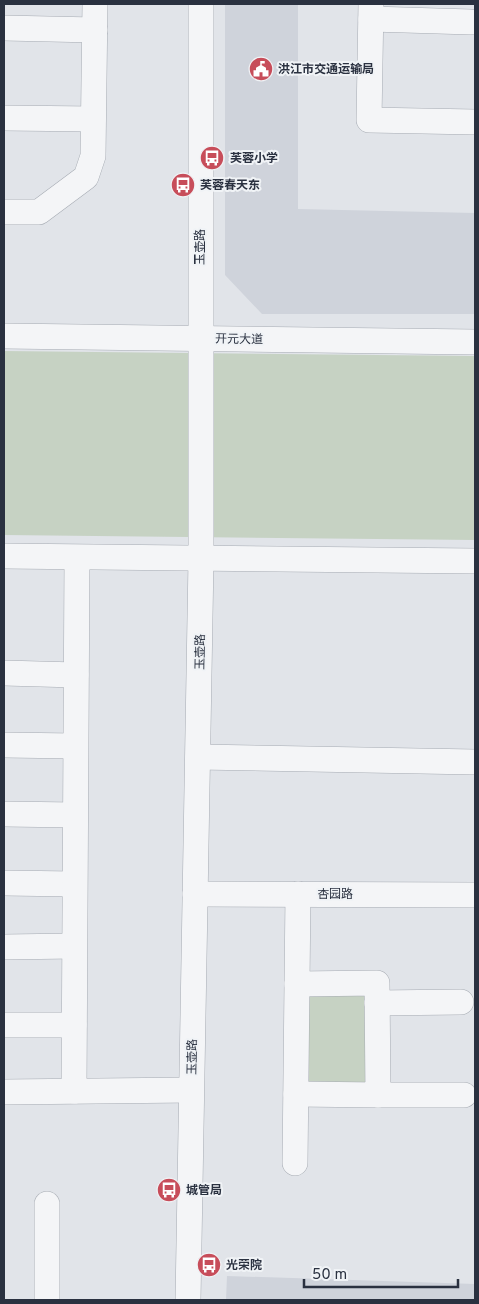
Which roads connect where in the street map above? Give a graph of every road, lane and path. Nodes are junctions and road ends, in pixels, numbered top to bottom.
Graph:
1 (95, 4) edge
2 (201, 4) edge
3 (371, 12) edge
4 (471, 22) dead end
5 (4, 28) edge
6 (95, 30) junction
7 (4, 118) edge
8 (93, 119) junction
9 (475, 122) edge
10 (4, 212) edge
11 (4, 336) edge
12 (200, 339) junction
13 (475, 342) edge
14 (4, 556) edge
15 (76, 558) junction
16 (202, 560) junction
17 (475, 561) edge
18 (4, 673) edge
19 (76, 674) junction
20 (4, 745) edge
21 (75, 746) junction
22 (198, 757) junction
23 (475, 762) edge
24 (4, 814) edge
25 (75, 815) junction
26 (4, 883) edge
27 (74, 884) junction
28 (195, 894) junction
29 (298, 894) junction
30 (475, 895) edge
31 (74, 946) junction
32 (4, 947) edge
33 (297, 984) junction
34 (461, 1002) dead end
35 (377, 1003) junction
36 (4, 1025) edge
37 (74, 1025) junction
38 (192, 1090) junction
39 (74, 1091) junction
40 (4, 1092) edge
41 (296, 1094) junction
42 (378, 1095) junction
43 (464, 1095) dead end
44 (295, 1163) dead end
45 (47, 1204) dead end
46 (47, 1300) edge
47 (188, 1300) edge

1 - 6 street
2 - 12 street, 玉壶路
3 - 4 street
3 - 9 street
5 - 6 street
6 - 8 street
7 - 8 street
8 - 10 street
11 - 12 street, 开元大道
12 - 13 street, 开元大道
12 - 16 street, 玉壶路
14 - 15 street
15 - 16 street
15 - 19 street
16 - 17 street
16 - 22 street, 玉壶路
18 - 19 street
19 - 21 street
20 - 21 street
21 - 25 street
22 - 23 street
22 - 28 street, 玉壶路
24 - 25 street
25 - 27 street
26 - 27 street
27 - 31 street
28 - 29 street, 杏园路
28 - 38 street, 玉壶路
29 - 30 street, 杏园路
29 - 33 street
31 - 32 street
31 - 37 street
33 - 35 street
33 - 41 street
34 - 35 street
35 - 42 street
36 - 37 street
37 - 39 street
38 - 39 street
38 - 47 street, 玉壶路
39 - 40 street
41 - 42 street
41 - 44 street
42 - 43 street
45 - 46 street

